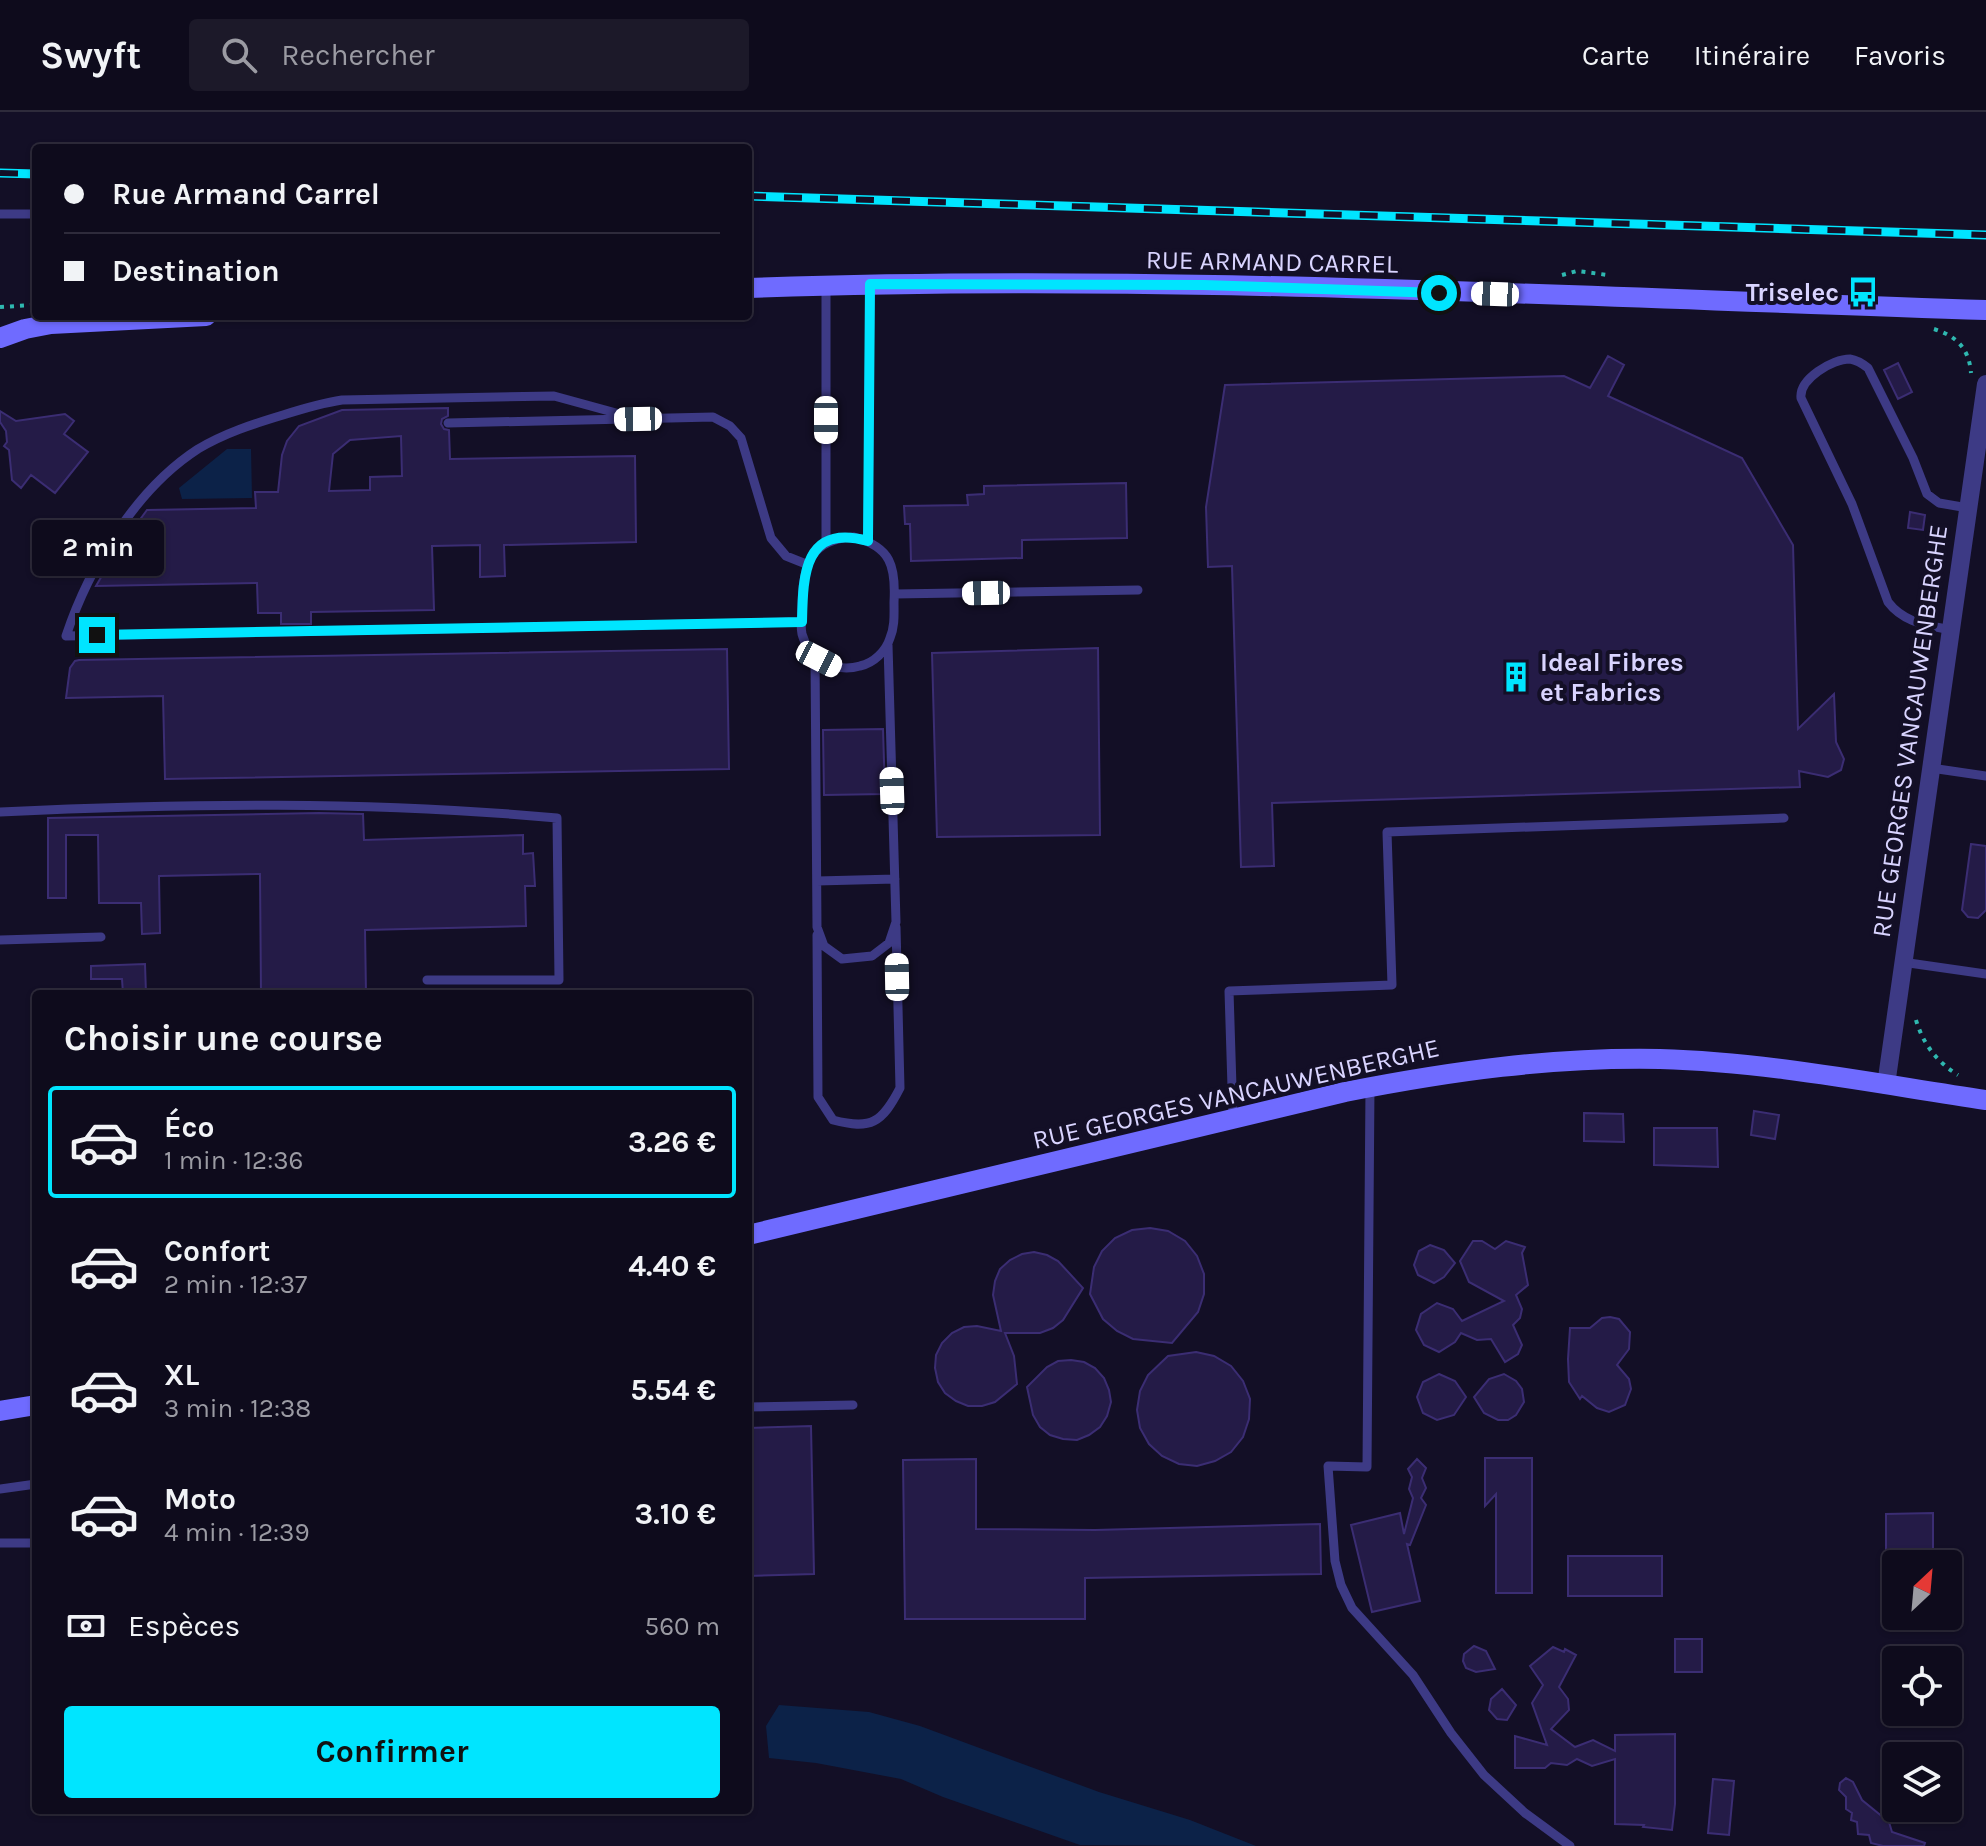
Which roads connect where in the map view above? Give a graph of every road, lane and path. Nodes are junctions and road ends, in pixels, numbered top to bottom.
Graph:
1 (0, 214) edge
2 (32, 214) edge
3 (870, 284) junction
4 (826, 285) junction
5 (752, 288) edge
6 (32, 305) edge
7 (0, 307) edge
8 (1935, 308) junction
9 (1986, 310) edge
10 (128, 320) edge
11 (0, 338) edge
12 (1985, 390) edge
13 (638, 419) junction
14 (448, 423) dead end
15 (1982, 442) edge
16 (1968, 508) junction
17 (868, 541) junction
18 (826, 543) junction
19 (806, 564) junction
20 (1138, 590) dead end
21 (895, 594) junction
22 (802, 622) junction
23 (1951, 630) junction
24 (888, 645) junction
25 (815, 656) junction
26 (1931, 768) junction
27 (1986, 776) edge
28 (0, 812) edge
29 (1784, 818) dead end
30 (895, 879) junction
31 (817, 881) junction
32 (896, 922) junction
33 (817, 927) junction
34 (101, 937) dead end
35 (0, 940) edge
36 (1902, 962) junction
37 (1986, 974) edge
38 (427, 980) dead end
39 (1914, 1013) dead end
40 (1886, 1085) junction
41 (1370, 1087) junction
42 (1976, 1098) edge
43 (1233, 1119) junction
44 (752, 1234) edge
45 (853, 1405) dead end
46 (32, 1406) edge
47 (752, 1407) edge
48 (0, 1411) edge
49 (32, 1485) edge
50 (0, 1489) edge
51 (0, 1543) edge
52 (32, 1543) edge
53 (1570, 1846) edge

1 - 2 lane
3 - 4 street, RUE ARMAND CARREL
3 - 8 street, RUE ARMAND CARREL
3 - 17 lane
4 - 5 street, RUE ARMAND CARREL
4 - 18 lane
6 - 7 path
8 - 9 street, RUE ARMAND CARREL
8 - 12 path
10 - 11 street
12 - 15 street, RUE GEORGES VANCAUWENBERGHE
13 - 14 lane
13 - 19 lane
13 - 22 lane
15 - 16 street, RUE GEORGES VANCAUWENBERGHE
16 - 23 street, RUE GEORGES VANCAUWENBERGHE
16 - 23 lane
17 - 18 lane
17 - 21 lane
18 - 19 lane
19 - 22 lane
20 - 21 lane
21 - 24 lane
22 - 25 lane
23 - 26 street, RUE GEORGES VANCAUWENBERGHE
24 - 25 lane
24 - 30 lane
25 - 31 lane
26 - 27 lane
26 - 36 street, RUE GEORGES VANCAUWENBERGHE
28 - 38 lane
29 - 43 lane
30 - 31 lane
30 - 32 lane
31 - 33 lane
32 - 33 lane
32 - 33 lane
34 - 35 lane
36 - 37 lane
36 - 40 street, RUE GEORGES VANCAUWENBERGHE
39 - 42 path
40 - 41 street, RUE GEORGES VANCAUWENBERGHE
40 - 42 street, RUE GEORGES VANCAUWENBERGHE
41 - 43 street, RUE GEORGES VANCAUWENBERGHE
41 - 53 lane
43 - 44 street, RUE GEORGES VANCAUWENBERGHE
45 - 47 lane
46 - 48 street
49 - 50 lane
51 - 52 lane

